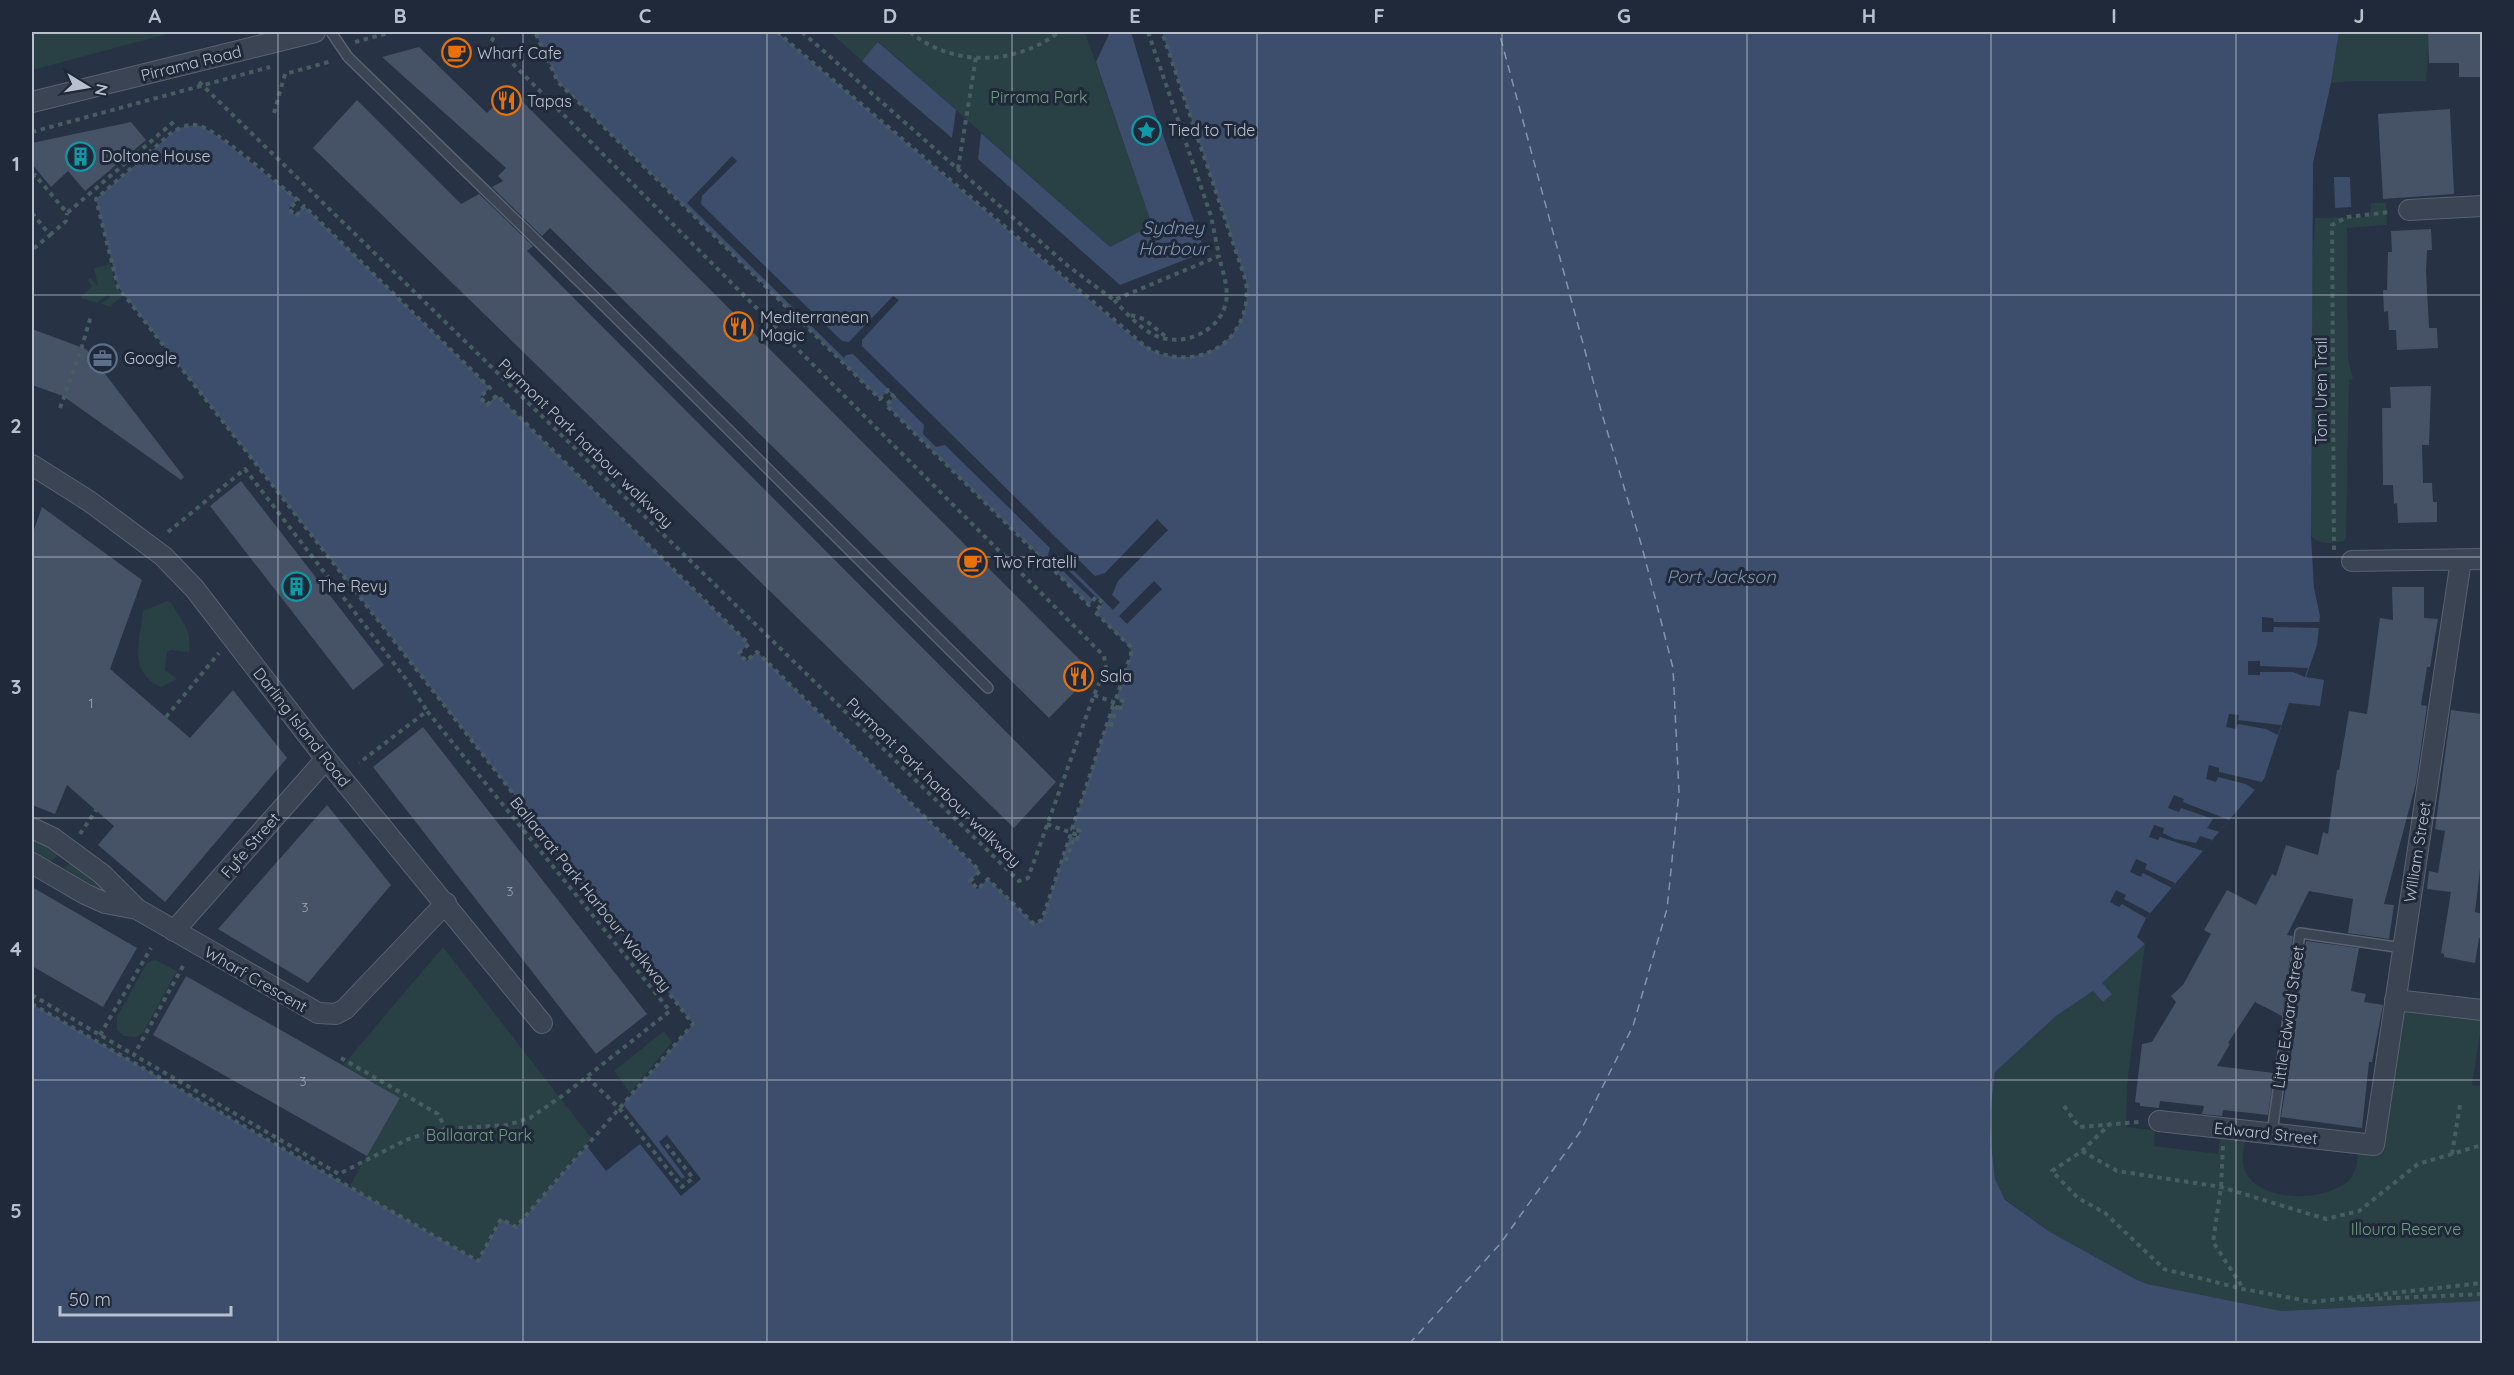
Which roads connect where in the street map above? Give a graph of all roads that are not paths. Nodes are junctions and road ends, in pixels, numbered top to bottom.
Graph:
1 (315, 32) edge
2 (332, 32) edge
3 (32, 102) edge
4 (2482, 206) edge
5 (2409, 210) road end
6 (32, 465) edge
7 (2482, 559) edge
8 (2461, 560) junction
9 (2352, 561) road end
10 (988, 688) dead end
11 (326, 759) junction
12 (32, 828) edge
13 (32, 864) edge
14 (446, 903) junction
15 (138, 909) junction
16 (174, 931) junction
17 (2403, 948) junction
18 (2395, 1000) junction
19 (2482, 1011) edge
20 (542, 1023) dead end
21 (2159, 1121) road end
22 (2272, 1133) junction
23 (2374, 1145) joint

1 - 3 street, Pirrama Road
2 - 10 lane, bridge
4 - 5 street
6 - 11 street, Darling Island Road
7 - 8 street
8 - 9 street
8 - 17 street, William Street
11 - 14 street, Darling Island Road
11 - 16 street, Fyfe Street
12 - 15 street, Wharf Crescent
13 - 15 street, Wharf Crescent
14 - 16 street, Wharf Crescent
14 - 20 street, Darling Island Road
15 - 16 street, Wharf Crescent
17 - 18 street, William Street
17 - 22 lane, Little Edward Street
18 - 19 street
18 - 23 street, William Street
21 - 22 street, Edward Street
22 - 23 street, Edward Street

